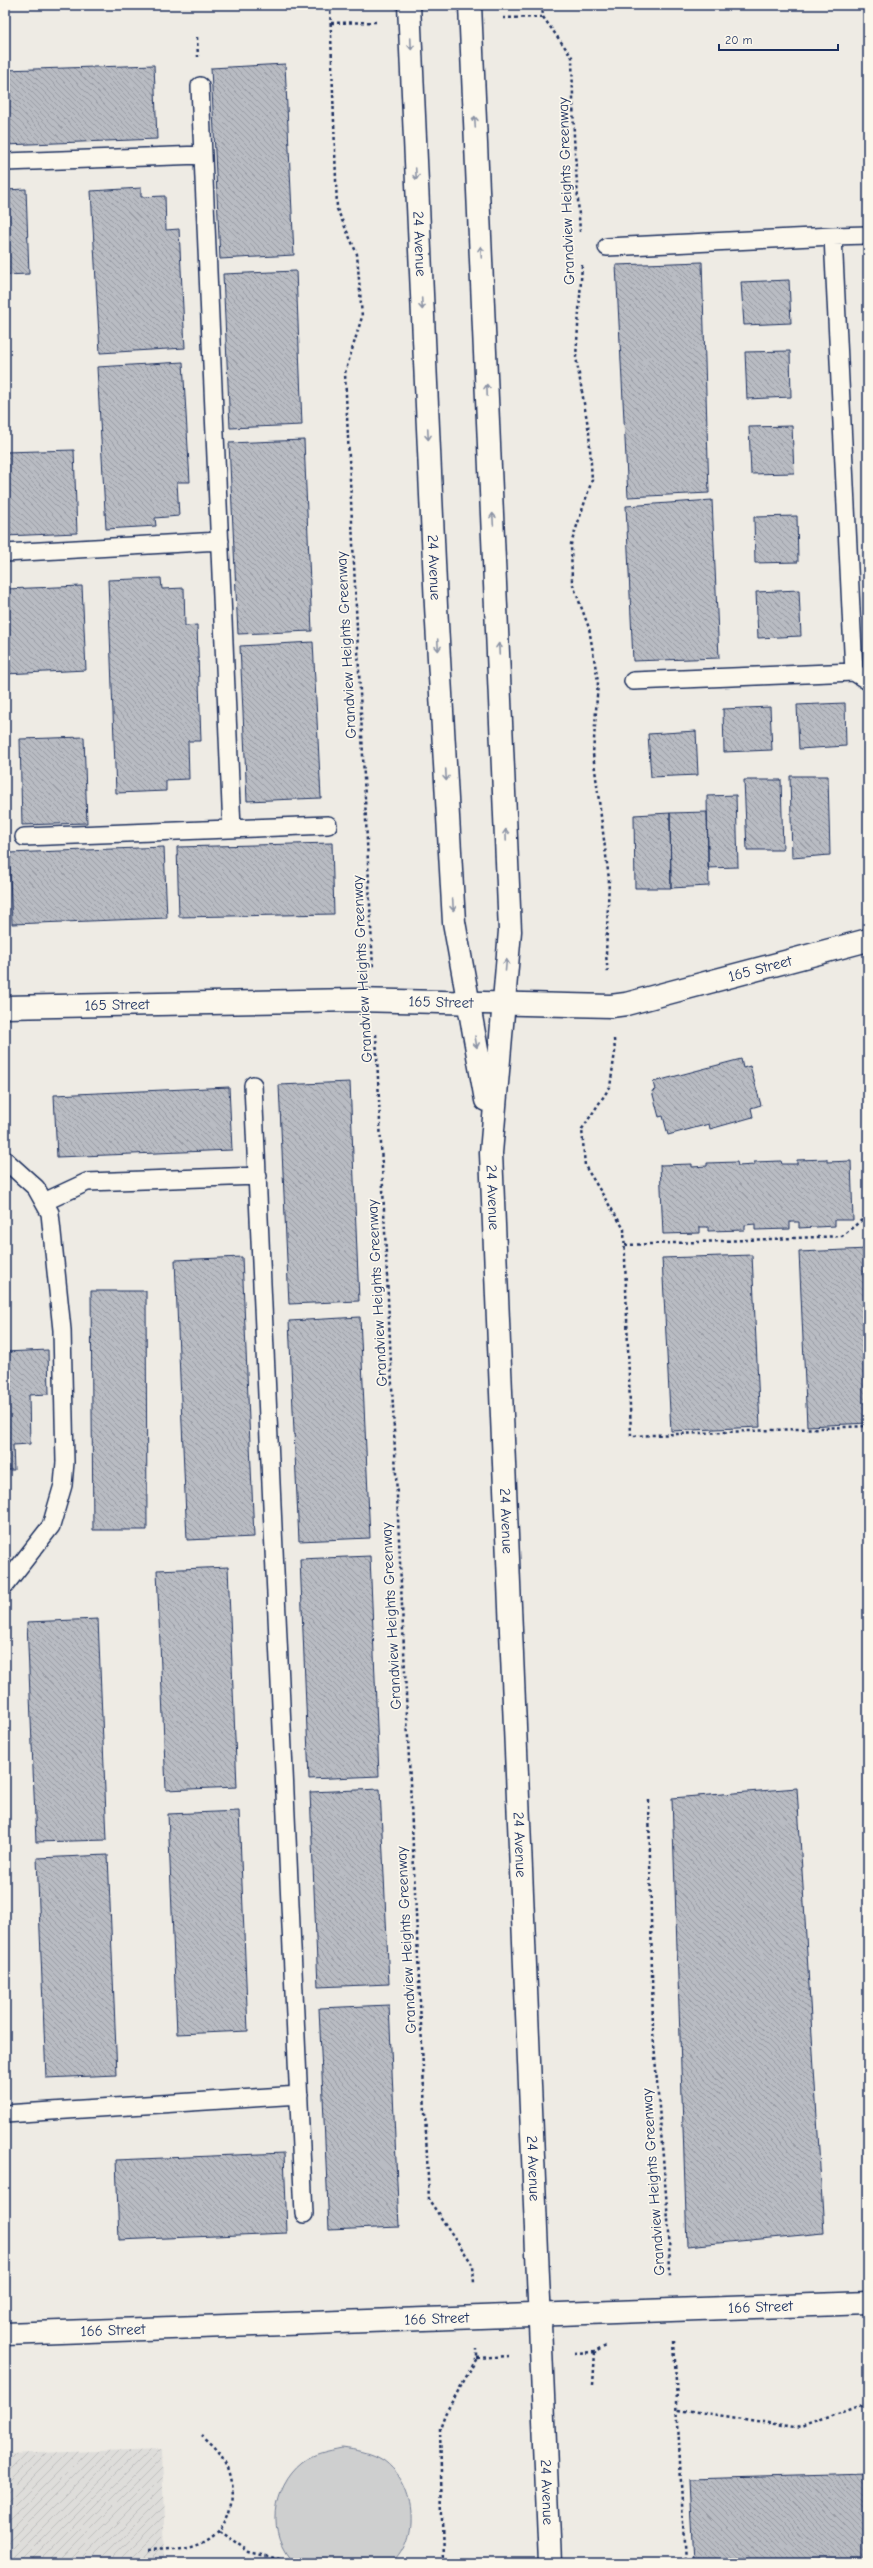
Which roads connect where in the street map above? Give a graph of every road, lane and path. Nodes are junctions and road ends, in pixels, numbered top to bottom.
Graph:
1 (330, 5) edge
2 (409, 5) edge
3 (470, 5) edge
4 (542, 5) edge
5 (200, 86) dead end
6 (202, 155) junction
7 (5, 162) edge
8 (868, 235) edge
9 (833, 236) junction
10 (580, 237) dead end
11 (607, 247) dead end
12 (582, 260) dead end
13 (220, 541) junction
14 (5, 553) edge
15 (854, 672) junction
16 (633, 680) dead end
17 (868, 681) edge
18 (328, 825) dead end
19 (232, 829) junction
20 (24, 837) dead end
21 (868, 940) edge
22 (375, 1002) junction
23 (469, 1003) junction
24 (503, 1004) junction
25 (611, 1006) junction
26 (5, 1007) edge
27 (253, 1086) dead end
28 (491, 1127) junction
29 (5, 1160) edge
30 (258, 1176) junction
31 (44, 1202) junction
32 (868, 1215) edge
33 (625, 1245) junction
34 (868, 1426) edge
35 (5, 1585) edge
36 (649, 1800) dead end
37 (299, 2095) junction
38 (5, 2114) edge
39 (304, 2214) dead end
40 (868, 2303) edge
41 (672, 2310) junction
42 (539, 2316) junction
43 (475, 2318) junction
44 (5, 2334) edge
45 (614, 2343) dead end
46 (593, 2385) dead end
47 (868, 2404) edge
48 (679, 2409) junction
49 (202, 2435) dead end
50 (219, 2530) junction
51 (149, 2550) dead end
52 (284, 2563) edge
53 (443, 2563) edge
54 (550, 2563) edge
55 (685, 2563) edge

1 - 22 path, Grandview Heights Greenway
2 -> 23 main road, 24 Avenue
24 -> 3 main road, 24 Avenue
4 - 10 path, Grandview Heights Greenway
5 - 6 lane
6 - 7 lane
6 - 13 lane
8 - 9 lane
9 - 11 lane
9 - 15 lane
12 - 25 path, Grandview Heights Greenway
13 - 14 lane
13 - 19 lane
15 - 16 lane
15 - 17 lane
18 - 19 lane
19 - 20 lane
21 - 25 main road, 165 Street
22 - 23 main road, 165 Street
22 - 26 main road, 165 Street
22 - 43 path, Grandview Heights Greenway
23 - 24 main road, 165 Street
23 -> 28 main road, 24 Avenue
24 - 25 main road, 165 Street
24 - 28 main road, 24 Avenue
25 - 33 path, Grandview Heights Greenway
27 - 30 lane
28 - 42 main road, 24 Avenue
29 - 31 lane
30 - 31 lane
30 - 37 lane
31 - 35 lane
32 - 33 path
33 - 34 path, Grandview Heights Greenway
36 - 41 path, Grandview Heights Greenway
37 - 38 lane
37 - 39 lane
40 - 41 main road, 166 Street
41 - 42 main road, 166 Street
41 - 48 path, Grandview Heights Greenway
42 - 43 main road, 166 Street
42 - 54 main road, 24 Avenue
43 - 44 main road, 166 Street
43 - 53 path, Grandview Heights Greenway
45 - 46 path
47 - 48 path
48 - 55 path, Grandview Heights Greenway
49 - 50 path
50 - 51 path
50 - 52 path

